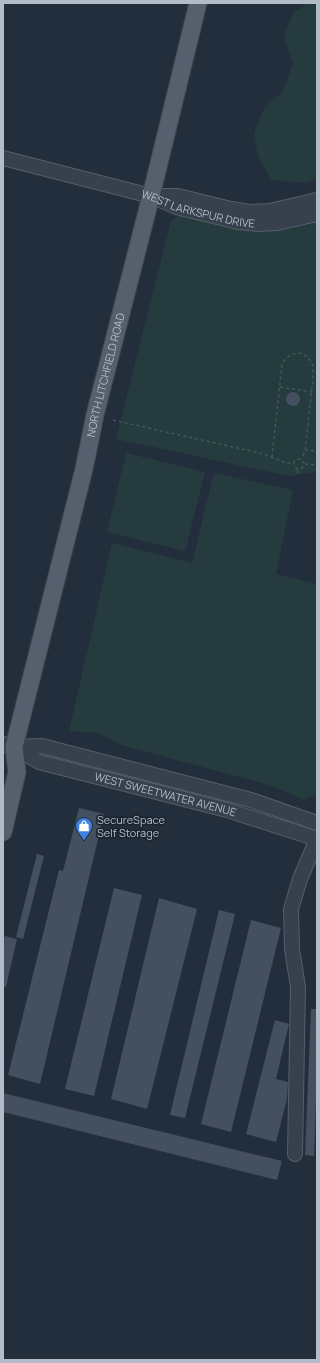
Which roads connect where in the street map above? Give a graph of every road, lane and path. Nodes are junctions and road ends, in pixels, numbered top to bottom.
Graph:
1 (198, 3) edge
2 (3, 158) edge
3 (151, 196) junction
4 (317, 200) edge
5 (317, 214) edge
6 (279, 387) junction
7 (312, 392) junction
8 (113, 420) dead end
9 (305, 450) junction
10 (316, 451) dead end
11 (272, 457) junction
12 (302, 460) junction
13 (294, 463) junction
14 (304, 464) junction
15 (317, 465) edge
16 (298, 469) junction
17 (297, 474) dead end
18 (9, 746) edge
19 (3, 763) edge
20 (317, 822) edge
21 (3, 832) edge
22 (317, 839) edge
23 (295, 1154) dead end

1 - 3 main road, NORTH LITCHFIELD ROAD
2 - 3 street
3 - 4 street, WEST LARKSPUR DRIVE
3 - 5 street, WEST LARKSPUR DRIVE
3 - 18 main road, NORTH LITCHFIELD ROAD
6 - 7 path
6 - 7 path
6 - 11 path
7 - 9 path
8 - 11 path
9 - 10 path
9 - 12 path
11 - 13 path
12 - 13 path
12 - 14 path
13 - 16 path
14 - 15 path
14 - 16 path
16 - 17 path
18 - 19 main road, NORTH LITCHFIELD ROAD
18 - 20 street, WEST SWEETWATER AVENUE
18 - 21 main road, NORTH LITCHFIELD ROAD
18 - 22 street, WEST SWEETWATER AVENUE
22 - 23 street

